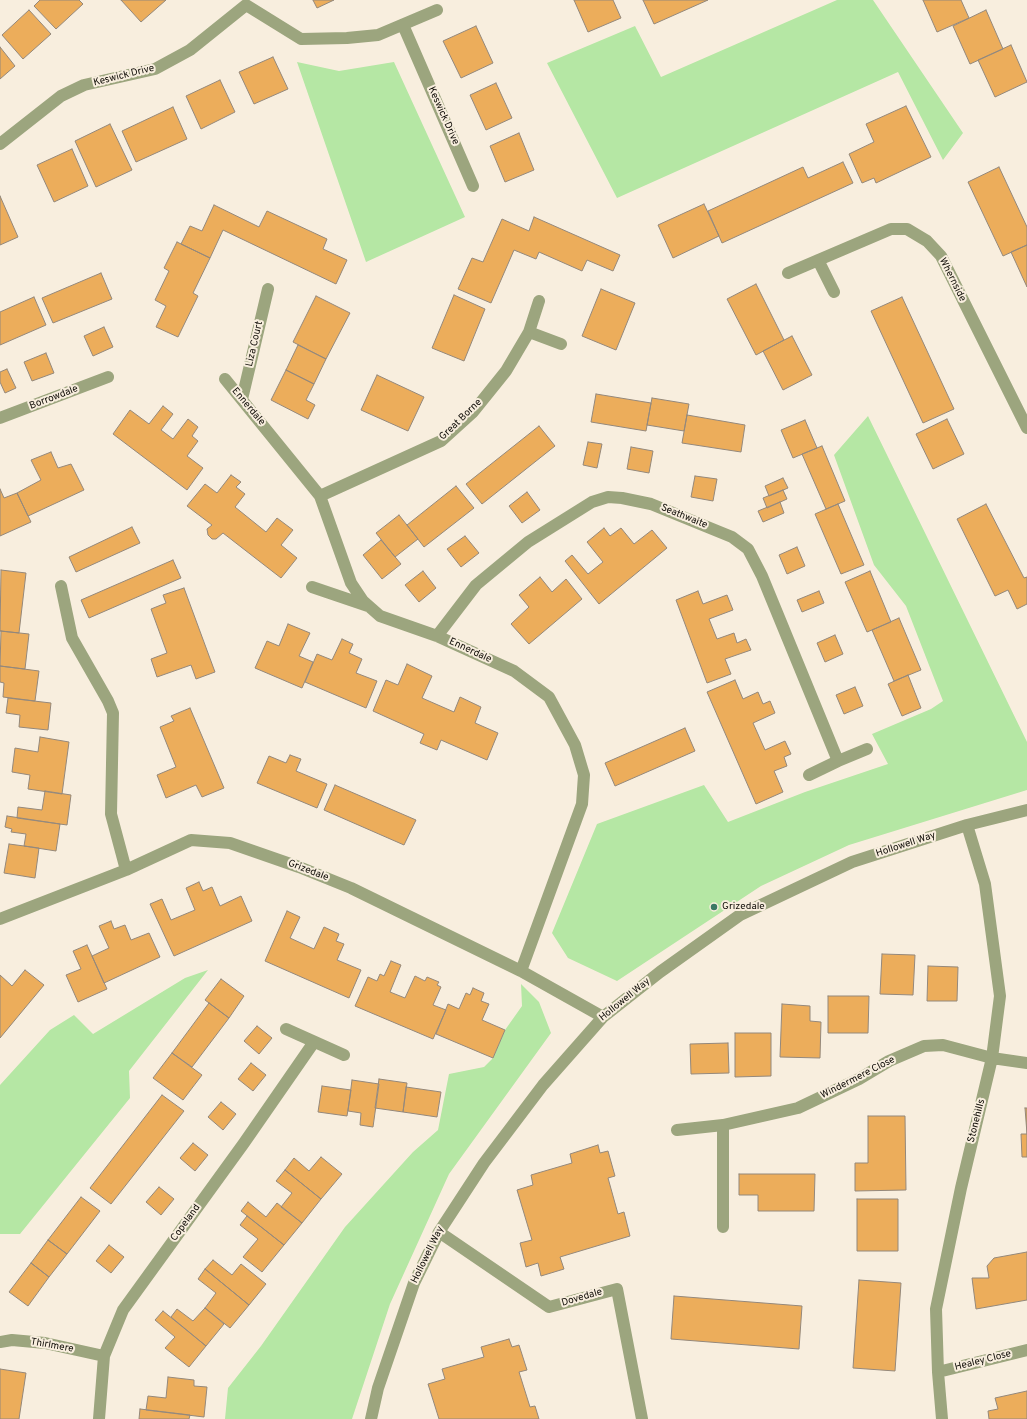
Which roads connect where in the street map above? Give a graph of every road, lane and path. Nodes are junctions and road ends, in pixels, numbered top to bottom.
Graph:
1 (244, 2) edge
2 (437, 10) dead end
3 (403, 25) junction
4 (0, 144) edge
5 (474, 186) dead end
6 (818, 260) junction
7 (788, 273) dead end
8 (268, 289) dead end
9 (834, 292) dead end
10 (539, 301) dead end
11 (529, 332) junction
12 (561, 344) dead end
13 (108, 377) dead end
14 (225, 379) dead end
15 (242, 399) junction
16 (0, 418) edge
17 (1027, 428) edge
18 (320, 496) junction
19 (61, 586) dead end
20 (312, 588) dead end
21 (369, 606) junction
22 (437, 636) junction
23 (867, 749) dead end
24 (838, 761) junction
25 (809, 775) dead end
26 (1027, 810) edge
27 (967, 825) junction
28 (126, 870) junction
29 (0, 919) edge
30 (521, 971) junction
31 (603, 1016) junction
32 (286, 1029) dead end
33 (314, 1042) junction
34 (344, 1056) dead end
35 (992, 1058) junction
36 (1027, 1063) edge
37 (723, 1125) junction
38 (676, 1130) dead end
39 (723, 1227) dead end
40 (439, 1232) junction
41 (0, 1342) edge
42 (1027, 1350) edge
43 (104, 1356) junction
44 (938, 1372) junction
45 (100, 1419) edge
46 (371, 1419) edge
47 (642, 1419) edge
48 (942, 1419) edge

1 - 3 street, Keswick Drive
1 - 4 street, Keswick Drive
2 - 3 street, Keswick Drive
3 - 5 street, Keswick Drive
6 - 7 street, Whernside
6 - 9 street
6 - 17 street, Whernside
8 - 15 street, Liza Court
10 - 11 street, Great Borne
11 - 12 street
11 - 18 street, Great Borne
13 - 16 street, Borrowdale
14 - 15 street, Ennerdale
15 - 18 street, Ennerdale
18 - 21 street, Ennerdale
19 - 28 street
20 - 21 street
21 - 22 street, Ennerdale
22 - 24 street, Seathwaite
22 - 30 street, Ennerdale
23 - 24 street
24 - 25 street
26 - 27 street, Hollowell Way
27 - 31 street, Hollowell Way
27 - 35 street, Stonehills
28 - 29 street, Grizedale
28 - 30 street, Grizedale
30 - 31 street, Grizedale
31 - 40 street, Hollowell Way
32 - 33 street
33 - 34 street
33 - 43 street, Copeland
35 - 36 street, Windermere Close
35 - 37 street, Windermere Close
35 - 44 street, Stonehills
37 - 38 street, Windermere Close
37 - 39 street
40 - 46 street, Hollowell Way
40 - 47 street, Dovedale
41 - 43 street, Thirlmere
42 - 44 street, Healey Close
43 - 45 street, Copeland
44 - 48 street, Stonehills

